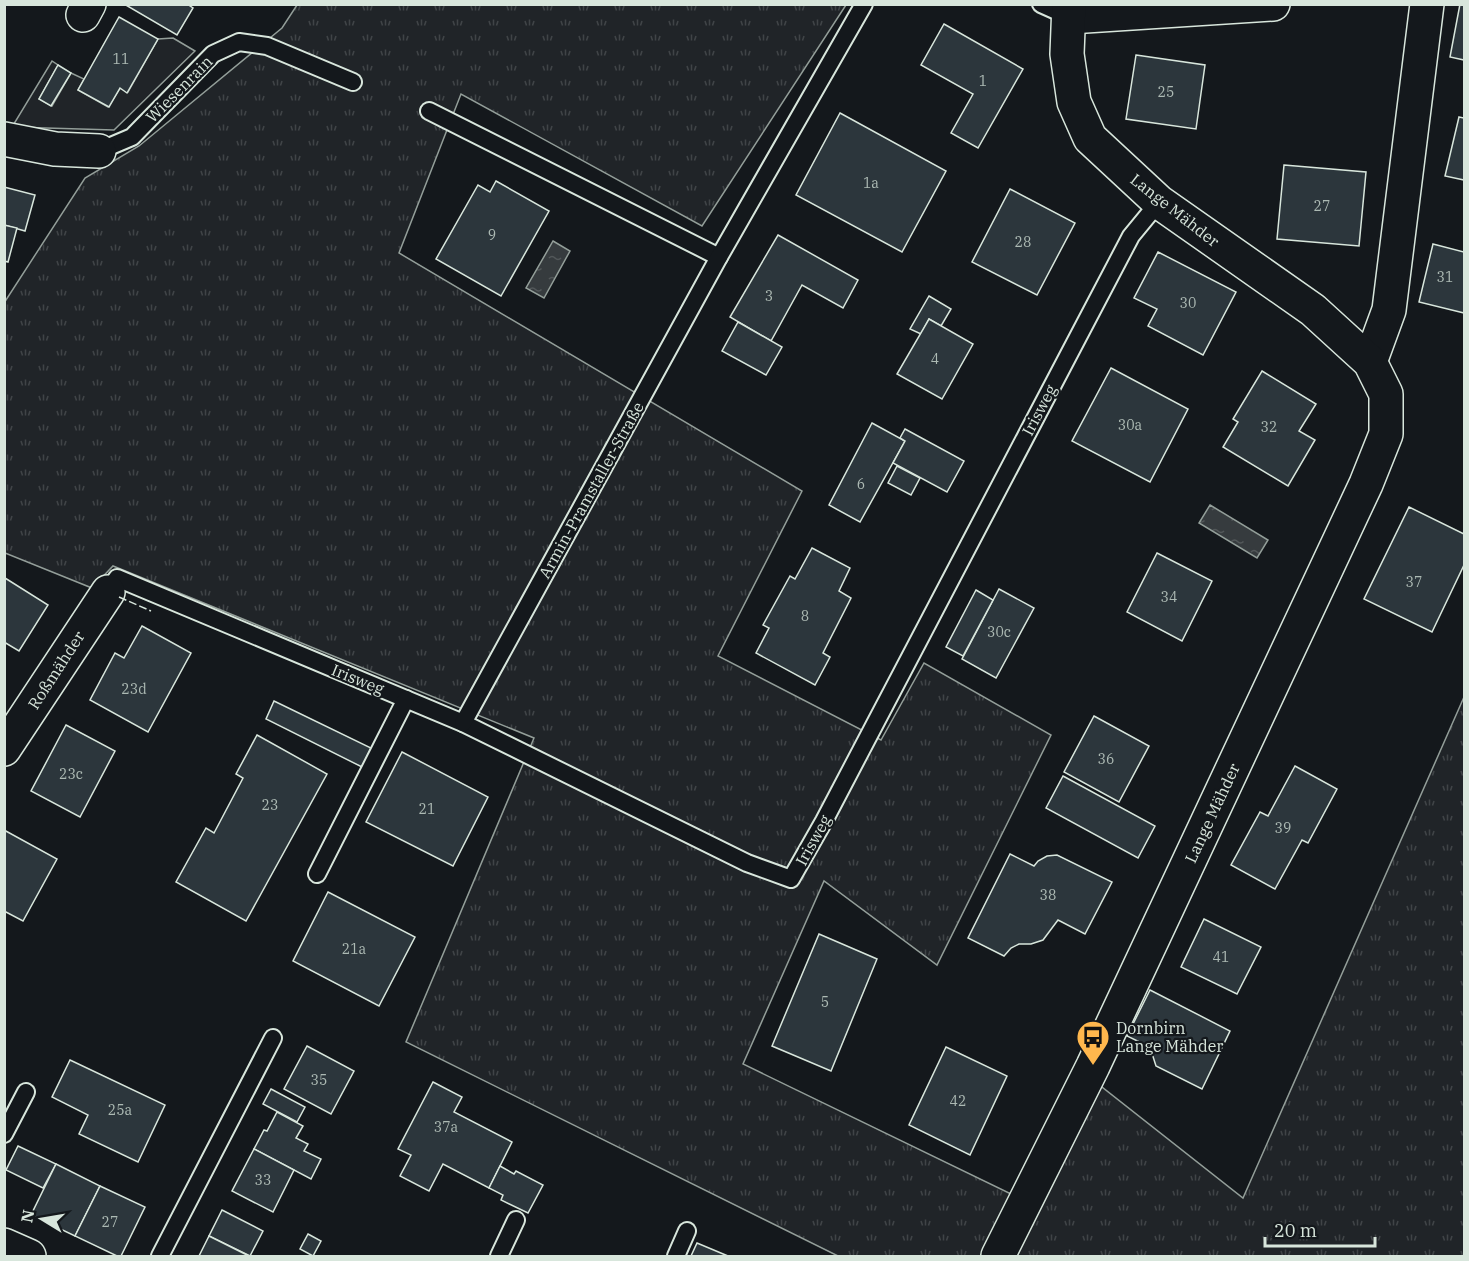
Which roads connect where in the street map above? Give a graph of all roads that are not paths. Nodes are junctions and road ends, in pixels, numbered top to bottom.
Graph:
1 (864, 4) edge
2 (1273, 4) edge
3 (1427, 4) edge
4 (1060, 9) edge
5 (353, 82) dead end
6 (429, 111) dead end
7 (4, 139) edge
8 (99, 151) joint
9 (1160, 202) junction
10 (719, 258) junction
11 (1370, 362) junction
12 (108, 592) joint
13 (406, 699) junction
14 (463, 723) junction
15 (4, 749) edge
16 (317, 874) dead end
17 (273, 1038) dead end
18 (26, 1092) dead end
19 (4, 1134) edge
20 (516, 1220) dead end
21 (687, 1231) dead end
22 (4, 1245) edge
23 (29, 1257) edge
24 (160, 1257) edge
25 (499, 1257) edge
26 (676, 1257) edge
27 (999, 1257) edge

1 - 10 lane, Armin-Pramstaller-Straße
2 - 4 street
3 - 11 street
4 - 9 street, Lange Mähder
5 - 8 lane, Wiesenrain
6 - 10 lane
7 - 8 street, Wiesenrain
9 - 11 street, Lange Mähder
9 - 14 lane, Irisweg
10 - 14 lane, Armin-Pramstaller-Straße
11 - 27 street, Lange Mähder
12 - 13 lane, Irisweg
12 - 15 street, Roßmähder
13 - 14 lane, Irisweg
13 - 16 lane
17 - 24 lane
18 - 19 lane
20 - 25 lane
21 - 26 lane
22 - 23 street

